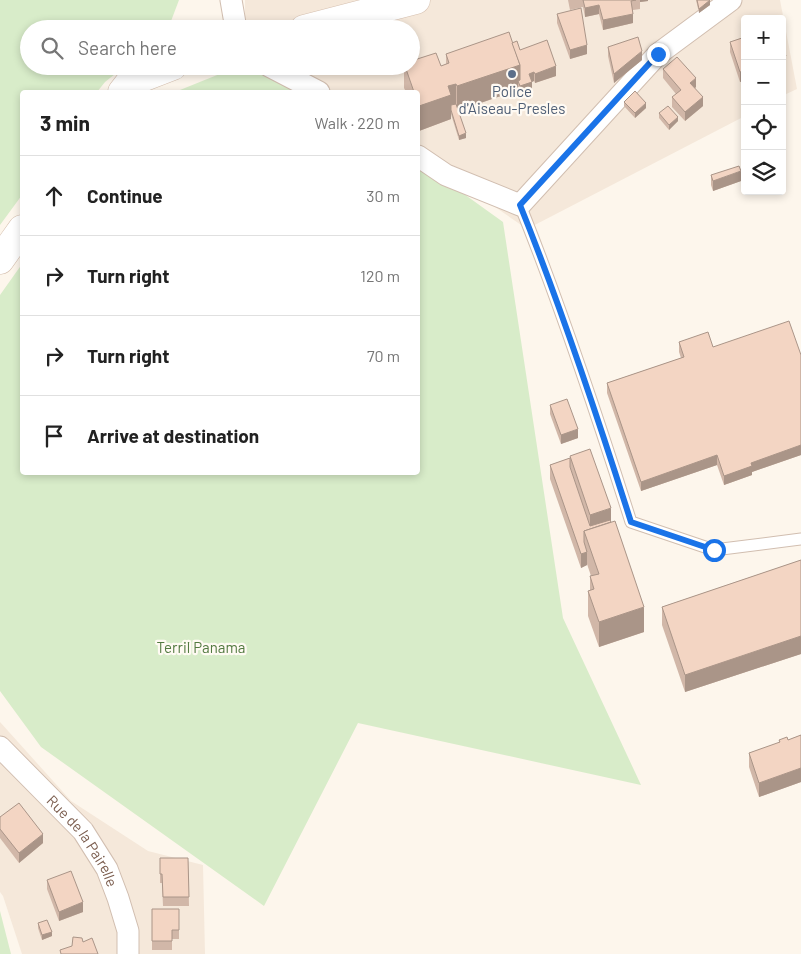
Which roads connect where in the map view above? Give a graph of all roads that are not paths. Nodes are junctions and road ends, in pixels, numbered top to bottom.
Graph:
1 (230, 0) edge
2 (416, 0) edge
3 (731, 0) edge
4 (234, 20) edge
5 (339, 20) edge
6 (148, 75) edge
7 (287, 75) edge
8 (123, 90) edge
9 (316, 90) edge
10 (420, 157) edge
11 (520, 205) junction
12 (20, 233) edge
13 (0, 260) edge
14 (801, 539) edge
15 (0, 747) edge
16 (128, 954) edge

1 - 4 street
2 - 5 street
3 - 11 street
6 - 8 street
7 - 9 street
10 - 11 street
11 - 14 lane
12 - 13 street
15 - 16 street, Rue de la Pairelle

